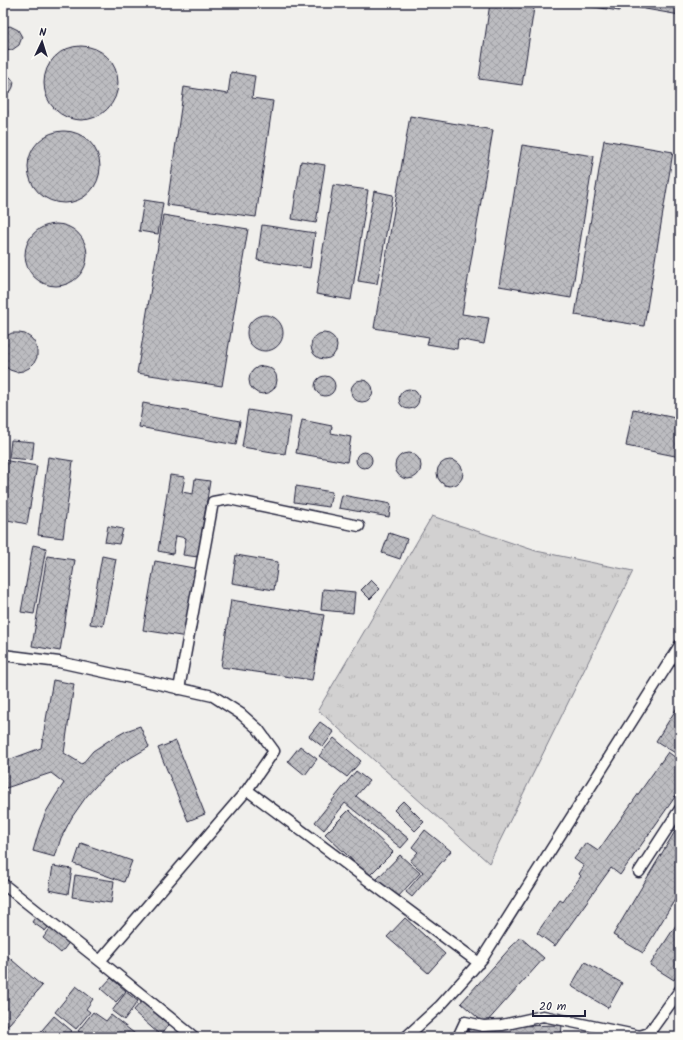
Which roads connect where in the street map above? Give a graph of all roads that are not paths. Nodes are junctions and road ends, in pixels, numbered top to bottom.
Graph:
1 (359, 526) dead end
2 (680, 644) edge
3 (3, 655) edge
4 (179, 689) junction
5 (247, 790) junction
6 (680, 809) edge
7 (639, 872) dead end
8 (3, 884) edge
9 (100, 961) junction
10 (479, 963) junction
11 (680, 990) edge
12 (194, 1037) edge
13 (406, 1037) edge
14 (458, 1037) edge

1 - 4 lane
2 - 10 lane
3 - 4 lane
4 - 5 lane
5 - 9 lane
5 - 10 lane
6 - 7 lane
8 - 9 lane
9 - 12 lane
10 - 13 lane
11 - 14 lane

